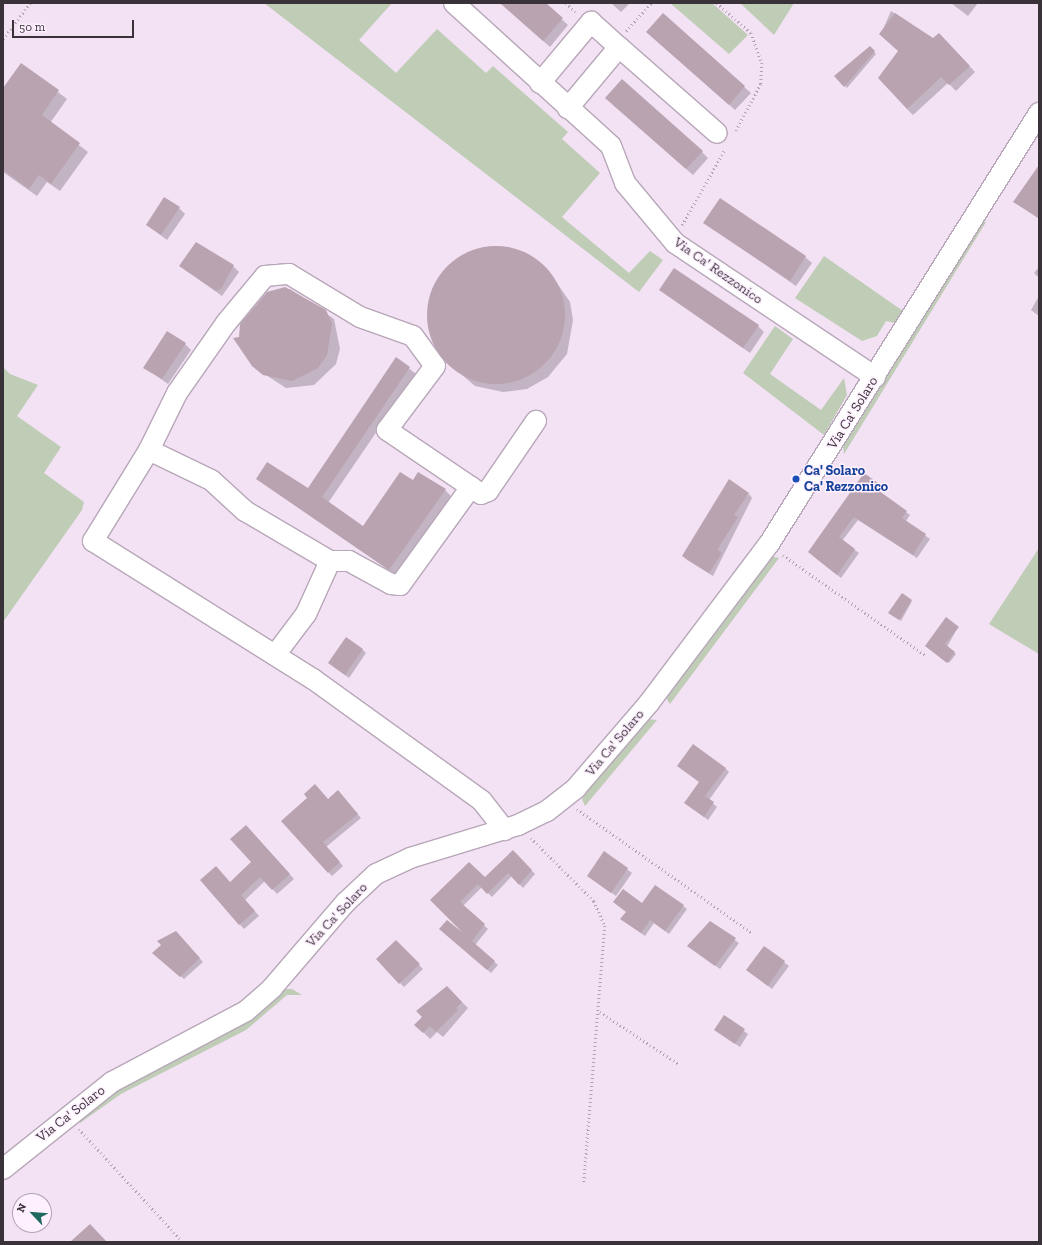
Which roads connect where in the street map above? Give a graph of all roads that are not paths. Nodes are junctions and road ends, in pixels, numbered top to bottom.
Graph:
1 (454, 3) edge
2 (621, 41) junction
3 (540, 83) junction
4 (568, 108) junction
5 (1039, 113) edge
6 (725, 140) road end
7 (876, 377) junction
8 (536, 421) dead end
9 (150, 450) junction
10 (471, 487) junction
11 (330, 561) junction
12 (275, 655) junction
13 (512, 827) junction
14 (3, 1169) edge

1 - 3 street, Via Ca' Rezzonico
2 - 3 street
2 - 4 street
2 - 6 street
3 - 4 street, Via Ca' Rezzonico
4 - 7 street, Via Ca' Rezzonico
5 - 7 street, Via Ca' Solaro
7 - 13 street, Via Ca' Solaro
8 - 10 street
9 - 10 street
9 - 11 street
9 - 12 street
10 - 11 street
11 - 12 street
12 - 13 street
13 - 14 street, Via Ca' Solaro

